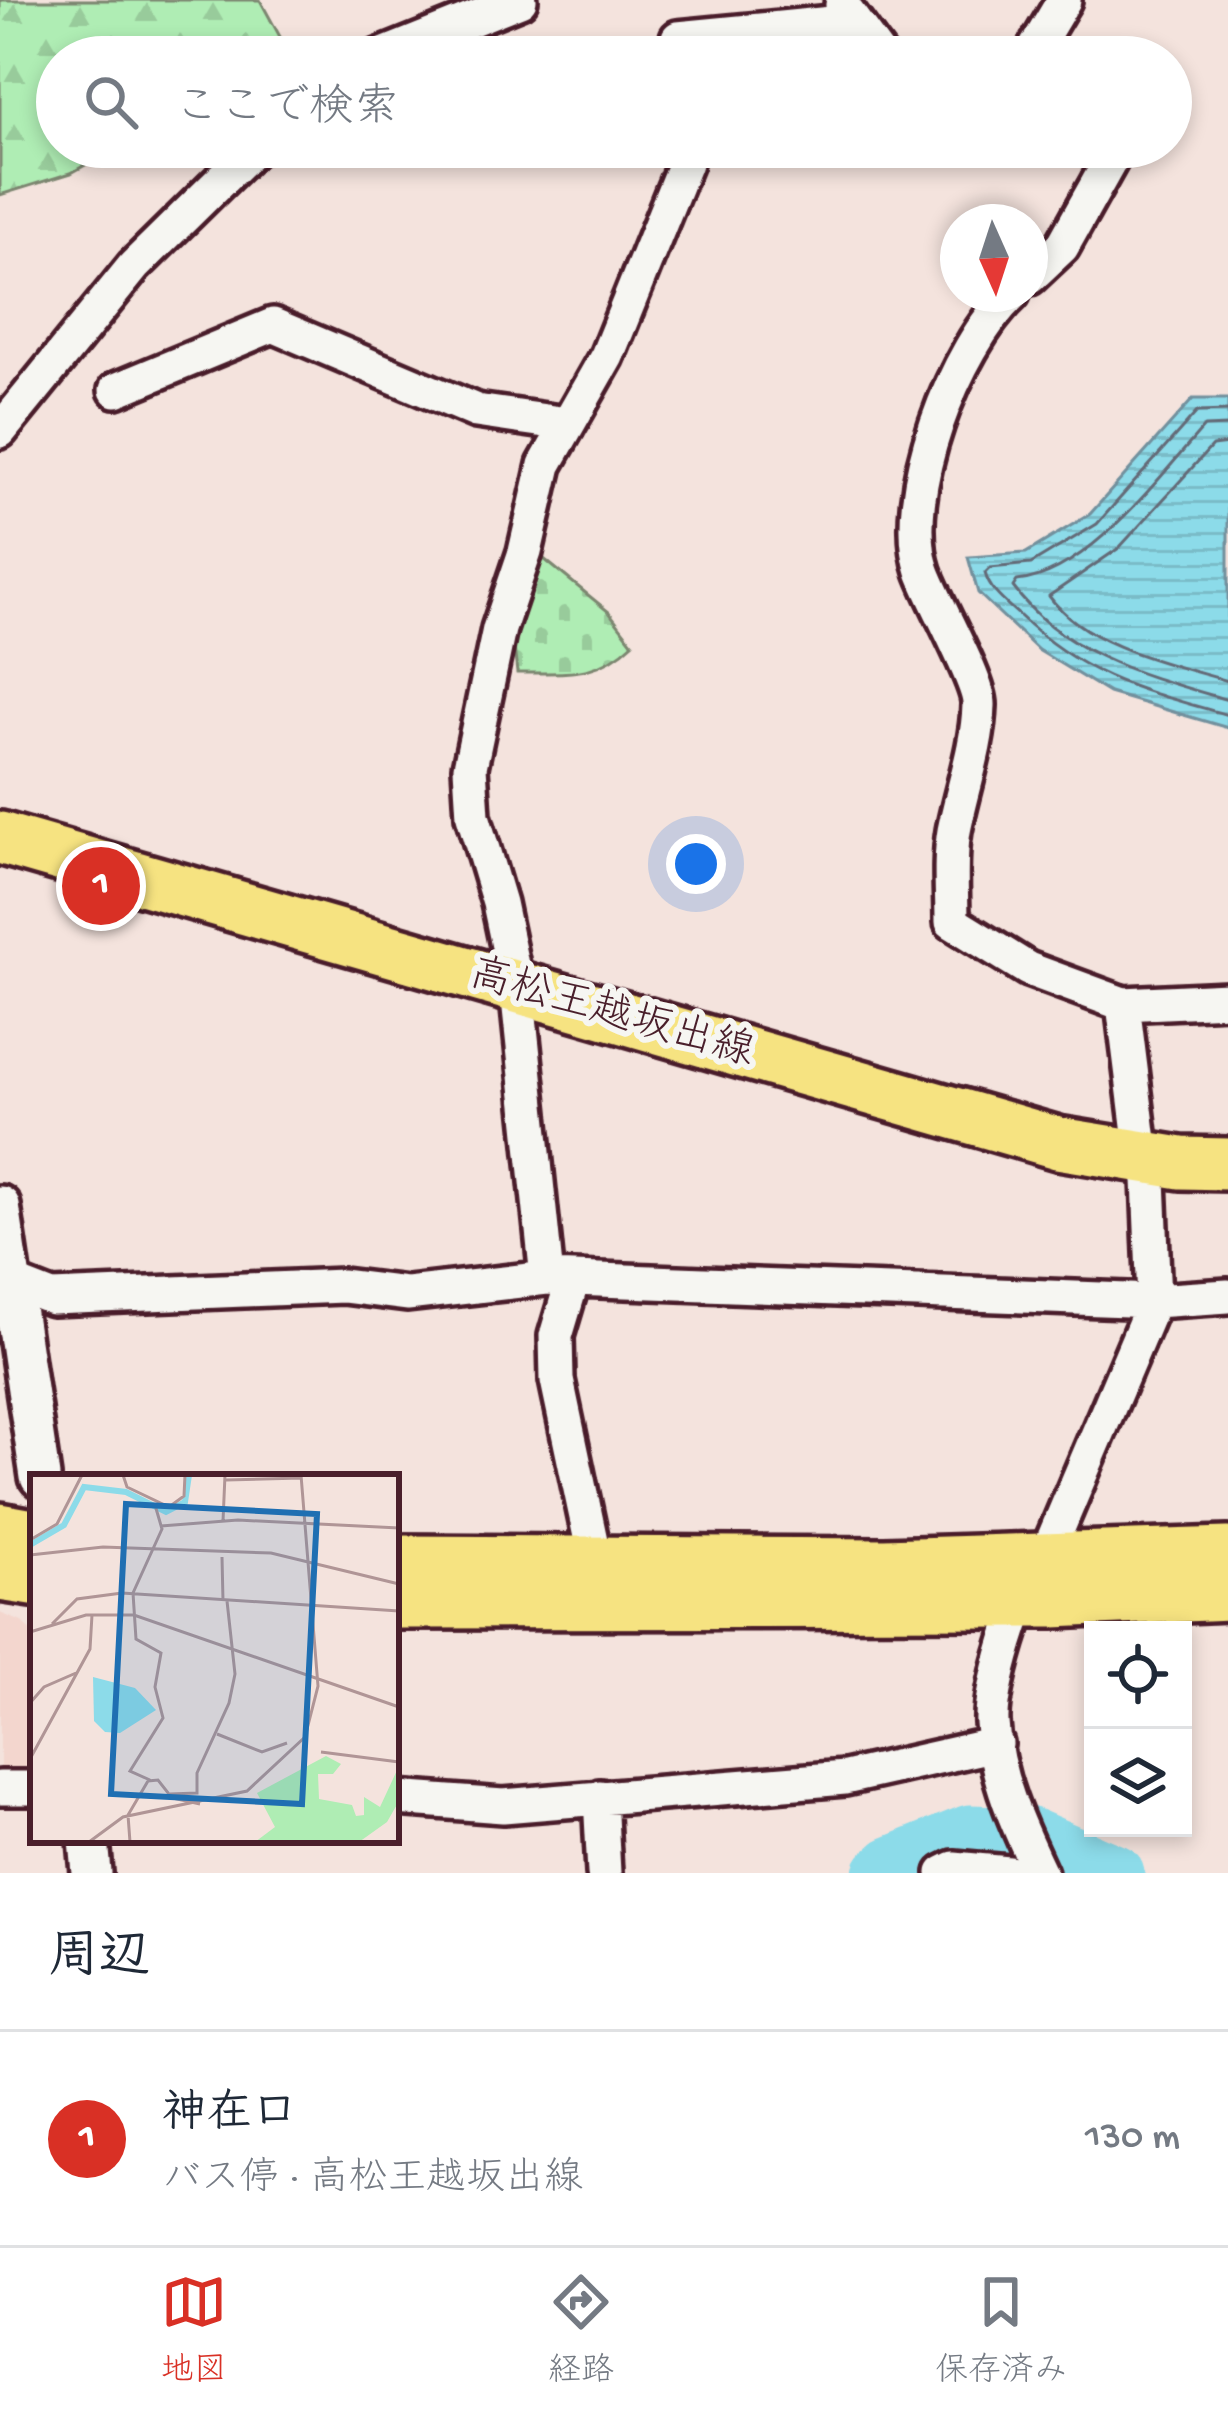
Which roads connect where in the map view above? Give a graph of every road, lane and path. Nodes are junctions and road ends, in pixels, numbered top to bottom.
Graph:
1 (520, 0) edge
2 (1064, 0) edge
3 (846, 10) edge
4 (430, 36) edge
5 (690, 36) edge
6 (865, 36) edge
7 (1043, 36) edge
8 (234, 168) edge
9 (683, 168) edge
10 (1106, 168) edge
11 (1048, 260) edge
12 (993, 312) edge
13 (116, 390) dead end
14 (567, 424) junction
15 (0, 431) edge
16 (0, 838) edge
17 (518, 989) junction
18 (1228, 999) edge
19 (1123, 1004) junction
20 (1142, 1157) junction
21 (1228, 1164) edge
22 (0, 1206) edge
23 (560, 1279) junction
24 (6, 1282) edge
25 (1228, 1296) edge
26 (1154, 1301) junction
27 (39, 1474) edge
28 (0, 1529) edge
29 (30, 1534) edge
30 (1228, 1553) edge
31 (596, 1560) junction
32 (399, 1561) edge
33 (0, 1575) edge
34 (30, 1580) edge
35 (1029, 1580) junction
36 (1228, 1594) edge
37 (399, 1603) edge
38 (996, 1744) junction
39 (600, 1797) junction
40 (399, 1798) edge
41 (89, 1843) edge
42 (92, 1873) edge
43 (604, 1873) edge
44 (944, 1873) edge
45 (1009, 1873) edge
46 (1040, 1873) edge

1 - 4 street
2 - 7 street
3 - 5 street
3 - 6 street
8 - 15 street
9 - 14 street
10 - 11 street
12 - 19 street
13 - 14 street
14 - 17 street
16 - 17 main road, 高松王越坂出線
17 - 20 main road, 高松王越坂出線
17 - 23 street
18 - 19 street
19 - 20 street
20 - 21 main road, 高松王越坂出線
20 - 26 street
22 - 24 street
23 - 24 street
23 - 26 street
23 - 31 street
24 - 27 street
25 - 26 street
26 - 35 street
28 - 29 main road
30 - 35 main road
31 - 32 main road
31 - 35 main road
33 - 34 main road
35 - 36 main road
35 - 37 main road
35 - 38 street
38 - 39 street
38 - 46 street
39 - 40 street
39 - 43 street
41 - 42 street
44 - 45 street

